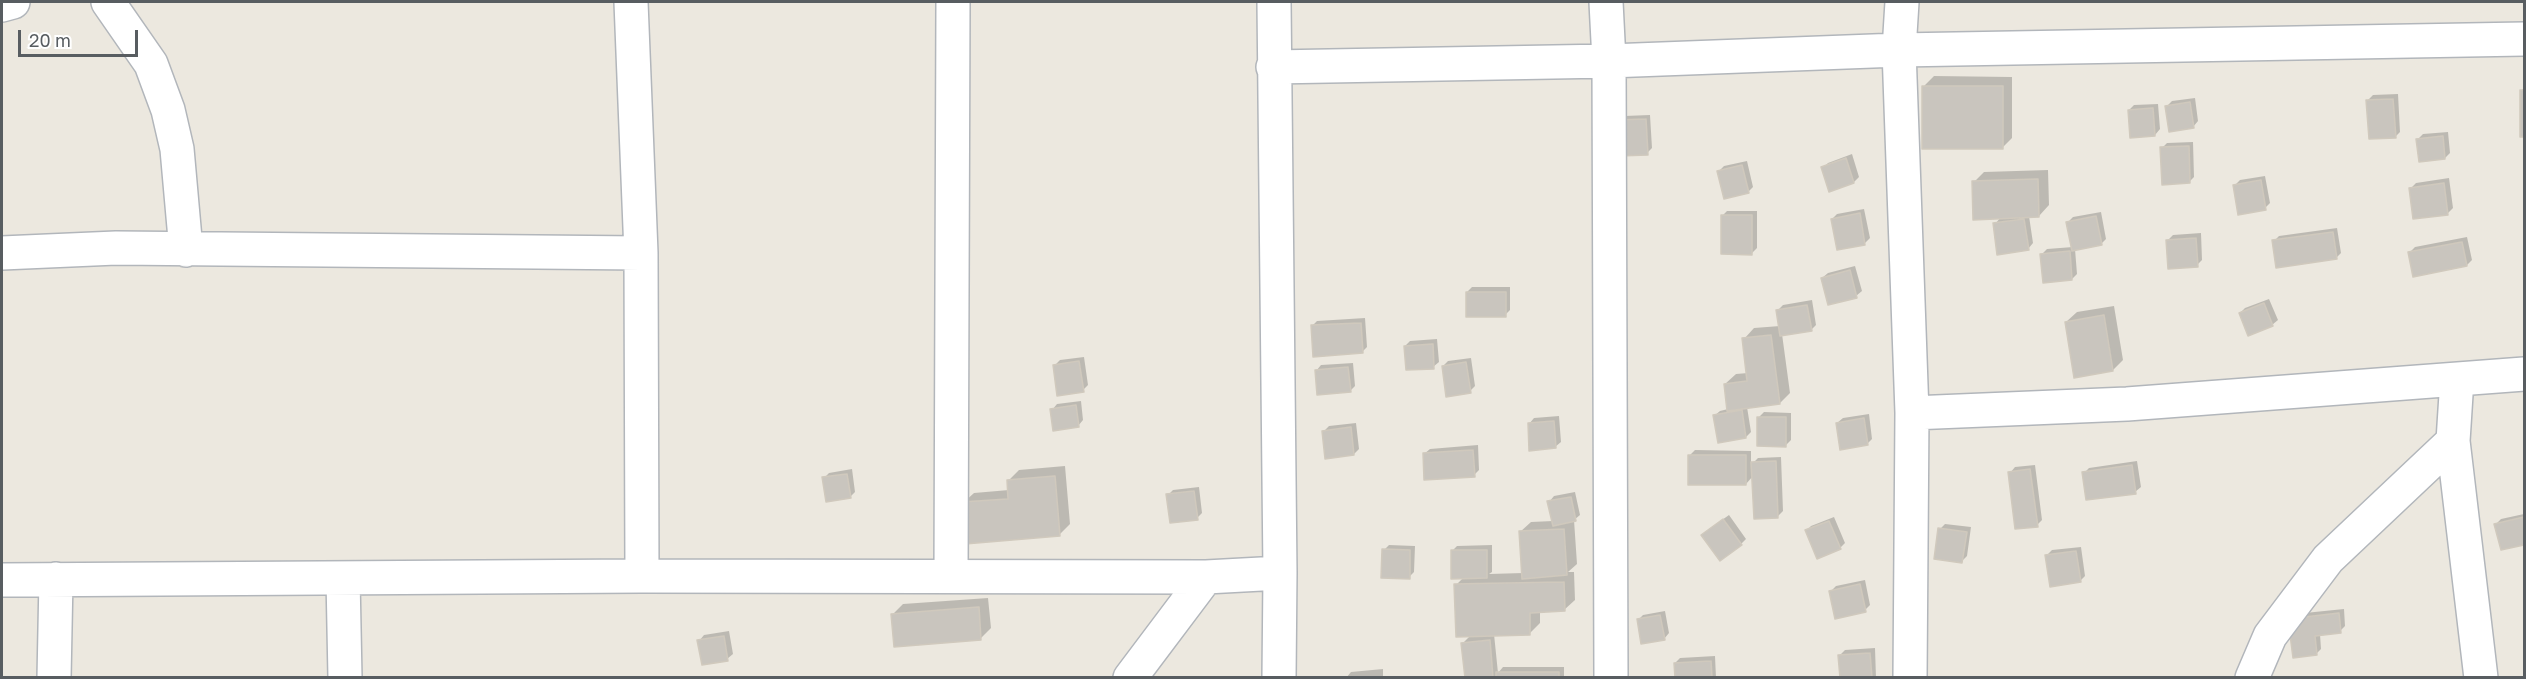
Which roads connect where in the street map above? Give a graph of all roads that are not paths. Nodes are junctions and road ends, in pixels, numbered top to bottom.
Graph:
1 (13, 2) edge
2 (108, 2) edge
3 (631, 2) edge
4 (953, 2) edge
5 (1274, 2) edge
6 (1606, 2) edge
7 (1902, 2) edge
8 (2, 6) edge
9 (2524, 39) edge
10 (1899, 50) junction
11 (1609, 61) junction
12 (1273, 67) junction
13 (186, 249) junction
14 (2, 253) edge
15 (641, 253) junction
16 (2524, 374) edge
17 (2457, 379) junction
18 (1912, 413) junction
19 (2453, 441) junction
20 (1280, 573) junction
21 (642, 576) junction
22 (951, 576) junction
23 (1206, 577) junction
24 (342, 578) junction
25 (56, 579) junction
26 (2, 580) edge
27 (54, 678) edge
28 (345, 678) edge
29 (1130, 678) edge
30 (1279, 678) edge
31 (1611, 678) edge
32 (1910, 678) edge
33 (2252, 678) edge
34 (2481, 678) edge

1 - 8 street
2 - 13 street
3 - 15 street
4 - 22 street
5 - 12 street
6 - 11 street
7 - 10 street
9 - 10 street
10 - 11 street
10 - 18 street
11 - 12 street
11 - 31 street
12 - 20 street
13 - 14 street
13 - 15 street
15 - 21 street
16 - 17 street
17 - 18 street
17 - 19 street
18 - 32 street
19 - 33 street
19 - 34 street
20 - 23 street
20 - 30 street
21 - 22 street
21 - 24 street
22 - 23 street
23 - 29 street
24 - 25 street
24 - 28 street
25 - 26 street
25 - 27 street

